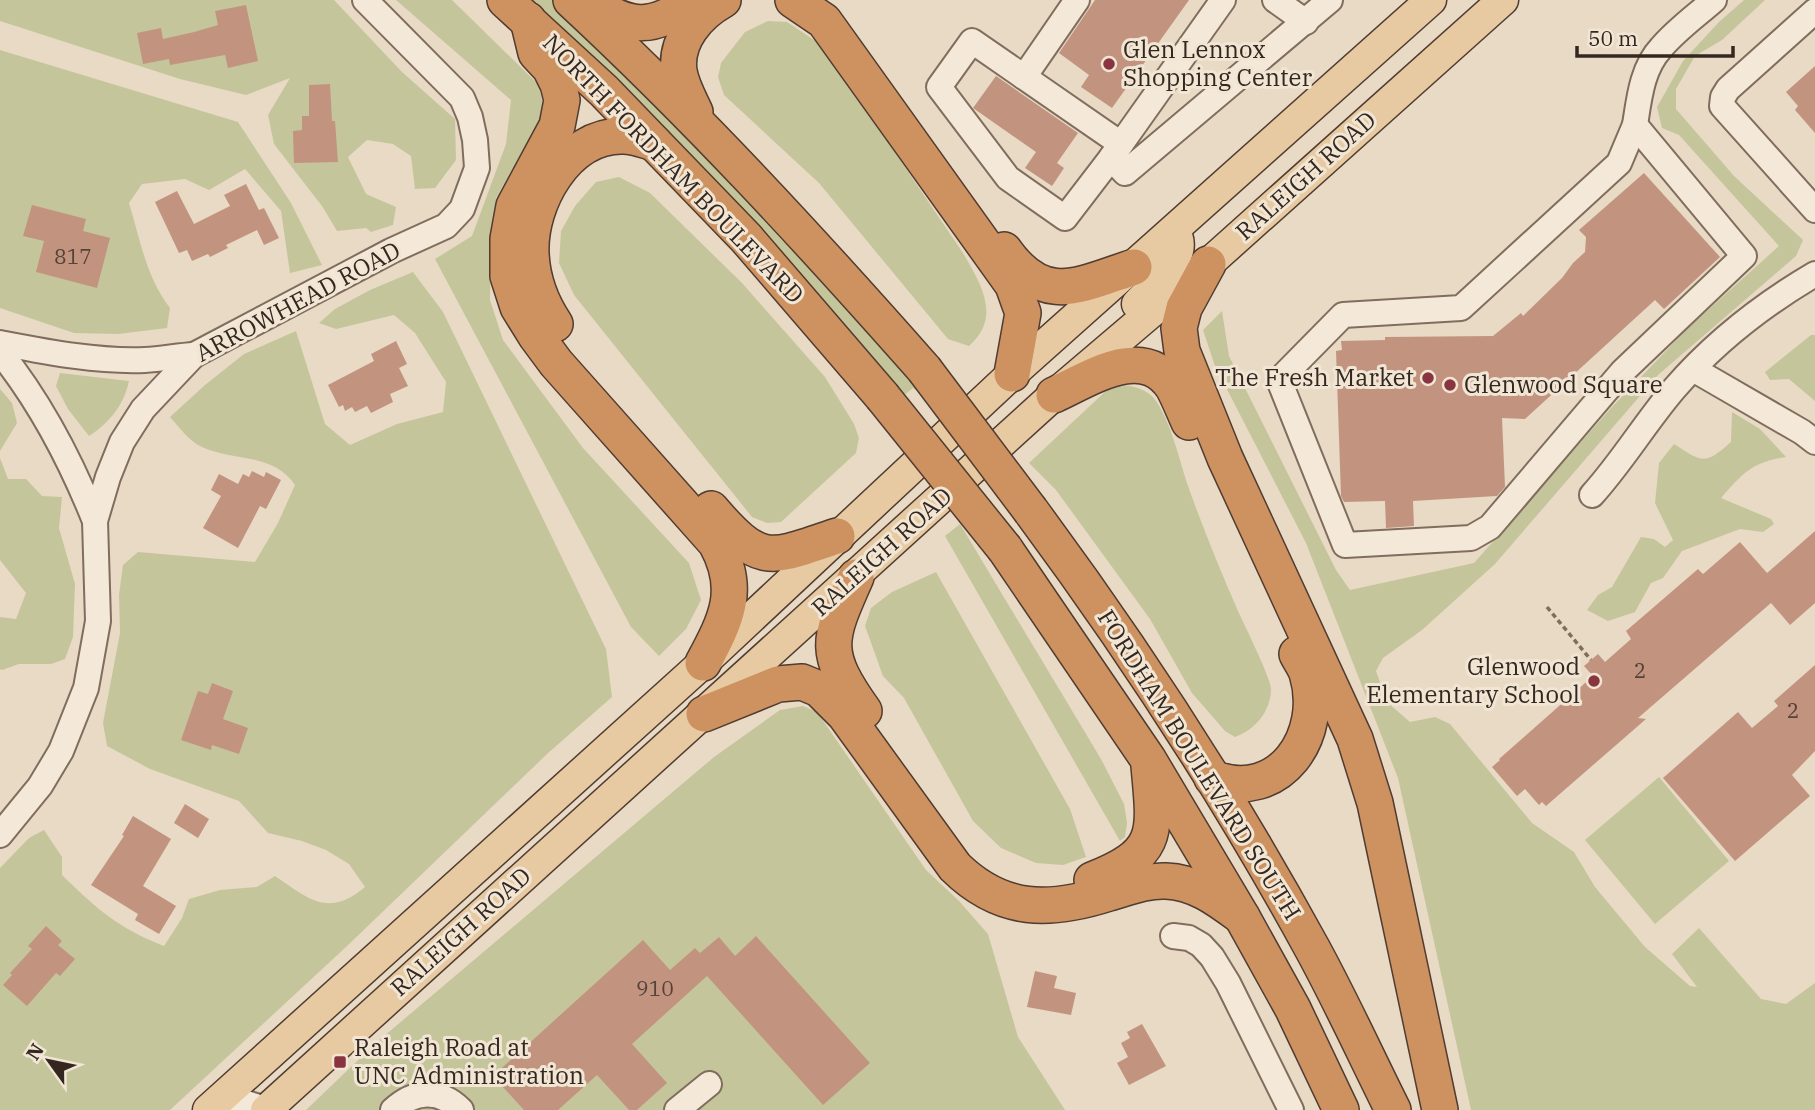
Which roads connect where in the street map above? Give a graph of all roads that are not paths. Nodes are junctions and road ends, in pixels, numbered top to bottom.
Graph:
1 (365, 0) edge
2 (571, 0) edge
3 (586, 0) edge
4 (696, 0) edge
5 (723, 0) edge
6 (793, 0) edge
7 (826, 0) edge
8 (1077, 0) edge
9 (1223, 0) edge
10 (1275, 0) edge
11 (1330, 0) edge
12 (1431, 0) edge
13 (1503, 0) edge
14 (1714, 0) edge
15 (516, 10) edge
16 (1815, 11) edge
17 (1306, 22) junction
18 (1024, 77) junction
19 (700, 125) junction
20 (1635, 125) junction
21 (654, 144) junction
22 (1116, 151) junction
23 (1814, 206) edge
24 (1174, 230) junction
25 (1208, 264) junction
26 (1134, 267) junction
27 (1815, 274) edge
28 (0, 343) edge
29 (0, 352) edge
30 (194, 355) junction
31 (1693, 369) junction
32 (1012, 374) junction
33 (1055, 395) junction
34 (975, 440) joint
35 (1815, 442) edge
36 (943, 472) joint
37 (1592, 495) dead end
38 (95, 521) junction
39 (837, 536) junction
40 (856, 577) junction
41 (702, 663) junction
42 (704, 714) junction
43 (1148, 759) junction
44 (1212, 778) junction
45 (0, 835) edge
46 (1242, 917) junction
47 (1173, 936) dead end
48 (709, 1084) dead end
49 (220, 1105) edge
50 (268, 1110) edge
51 (393, 1110) edge
52 (461, 1110) edge
53 (677, 1110) edge
54 (1291, 1110) edge
55 (1341, 1110) edge
56 (1393, 1110) edge
57 (1440, 1110) edge

1 - 30 street, ARROWHEAD ROAD
2 - 19 highway, NORTH FORDHAM BOULEVARD
3 - 4 highway
5 - 19 highway
6 - 32 highway
7 - 26 highway
8 - 18 street
9 - 22 street
10 - 17 street
11 - 17 street
12 - 24 main road, RALEIGH ROAD
13 - 25 main road, RALEIGH ROAD
14 - 20 street
15 - 21 highway, NORTH FORDHAM BOULEVARD
15 - 41 highway
16 - 23 street
17 - 22 street
18 - 22 street
18 - 22 street
19 - 34 highway, NORTH FORDHAM BOULEVARD, bridge
20 - 20 street
21 - 36 highway, NORTH FORDHAM BOULEVARD, bridge
21 - 39 highway
24 - 26 main road, RALEIGH ROAD
24 - 33 main road
25 - 33 main road, RALEIGH ROAD
25 - 57 highway
26 - 32 main road, RALEIGH ROAD
27 - 31 street
28 - 30 street
29 - 38 street
30 - 38 street, ARROWHEAD ROAD
31 - 35 street
31 - 37 street
32 - 39 main road, RALEIGH ROAD
33 - 40 main road, RALEIGH ROAD
33 - 44 highway
34 - 44 highway, FORDHAM BOULEVARD SOUTH, bridge
36 - 43 highway, FORDHAM BOULEVARD SOUTH, bridge
38 - 45 street, ARROWHEAD ROAD
39 - 41 main road, RALEIGH ROAD
40 - 42 main road, RALEIGH ROAD
40 - 43 highway
41 - 49 main road, RALEIGH ROAD
42 - 46 highway
42 - 50 main road, RALEIGH ROAD
43 - 46 highway, FORDHAM BOULEVARD SOUTH
44 - 56 highway, FORDHAM BOULEVARD SOUTH
46 - 55 highway, FORDHAM BOULEVARD SOUTH
47 - 54 street
48 - 53 street
49 - 50 street
51 - 52 street

